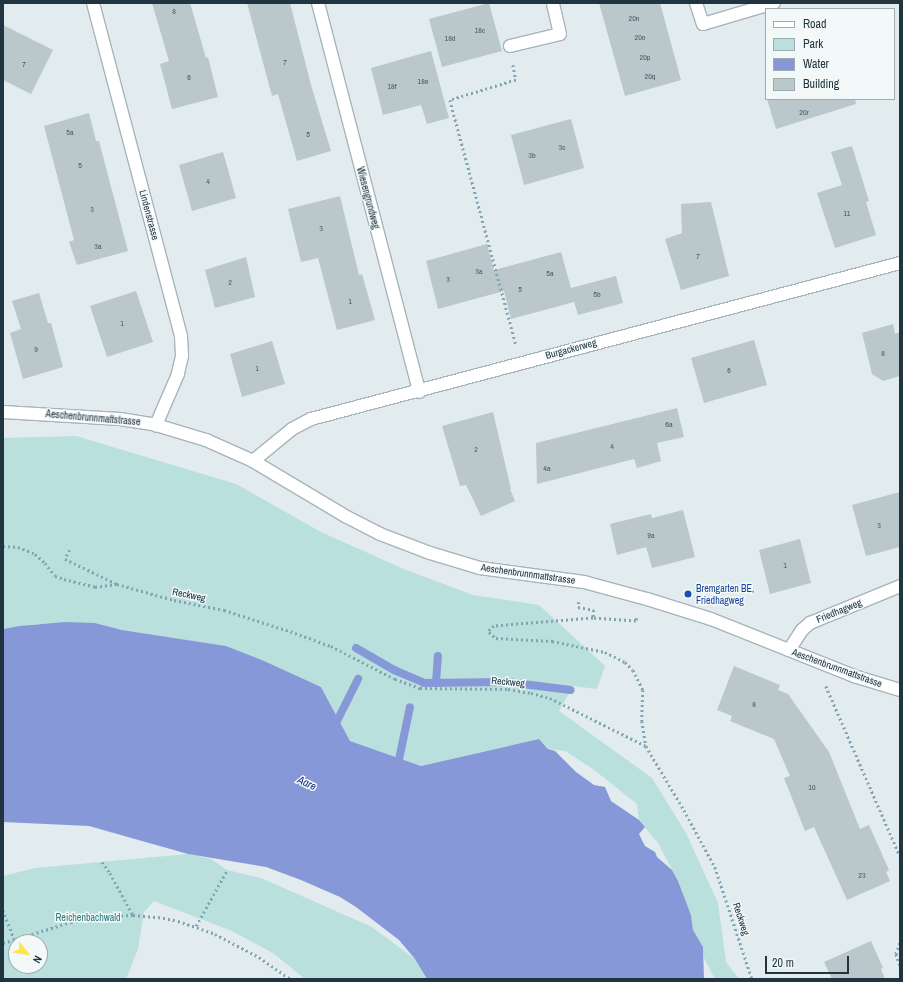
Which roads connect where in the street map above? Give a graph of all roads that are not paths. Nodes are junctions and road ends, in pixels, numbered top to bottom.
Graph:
1 (93, 3) edge
2 (318, 3) edge
3 (553, 3) edge
4 (696, 3) edge
5 (774, 3) edge
6 (510, 46) road end
7 (900, 263) edge
8 (419, 392) junction
9 (3, 412) edge
10 (156, 425) junction
11 (253, 461) junction
12 (900, 586) edge
13 (789, 650) junction
14 (900, 690) edge

1 - 10 street, Lindenstrasse
2 - 8 street, Wiesengrundweg
3 - 6 street
4 - 5 street
7 - 8 street, Burgackerweg
8 - 11 street, Burgackerweg
9 - 10 street, Aeschenbrunnmattstrasse
10 - 11 street, Aeschenbrunnmattstrasse
11 - 13 street, Aeschenbrunnmattstrasse
12 - 13 street, Friedhagweg
13 - 14 street, Aeschenbrunnmattstrasse

